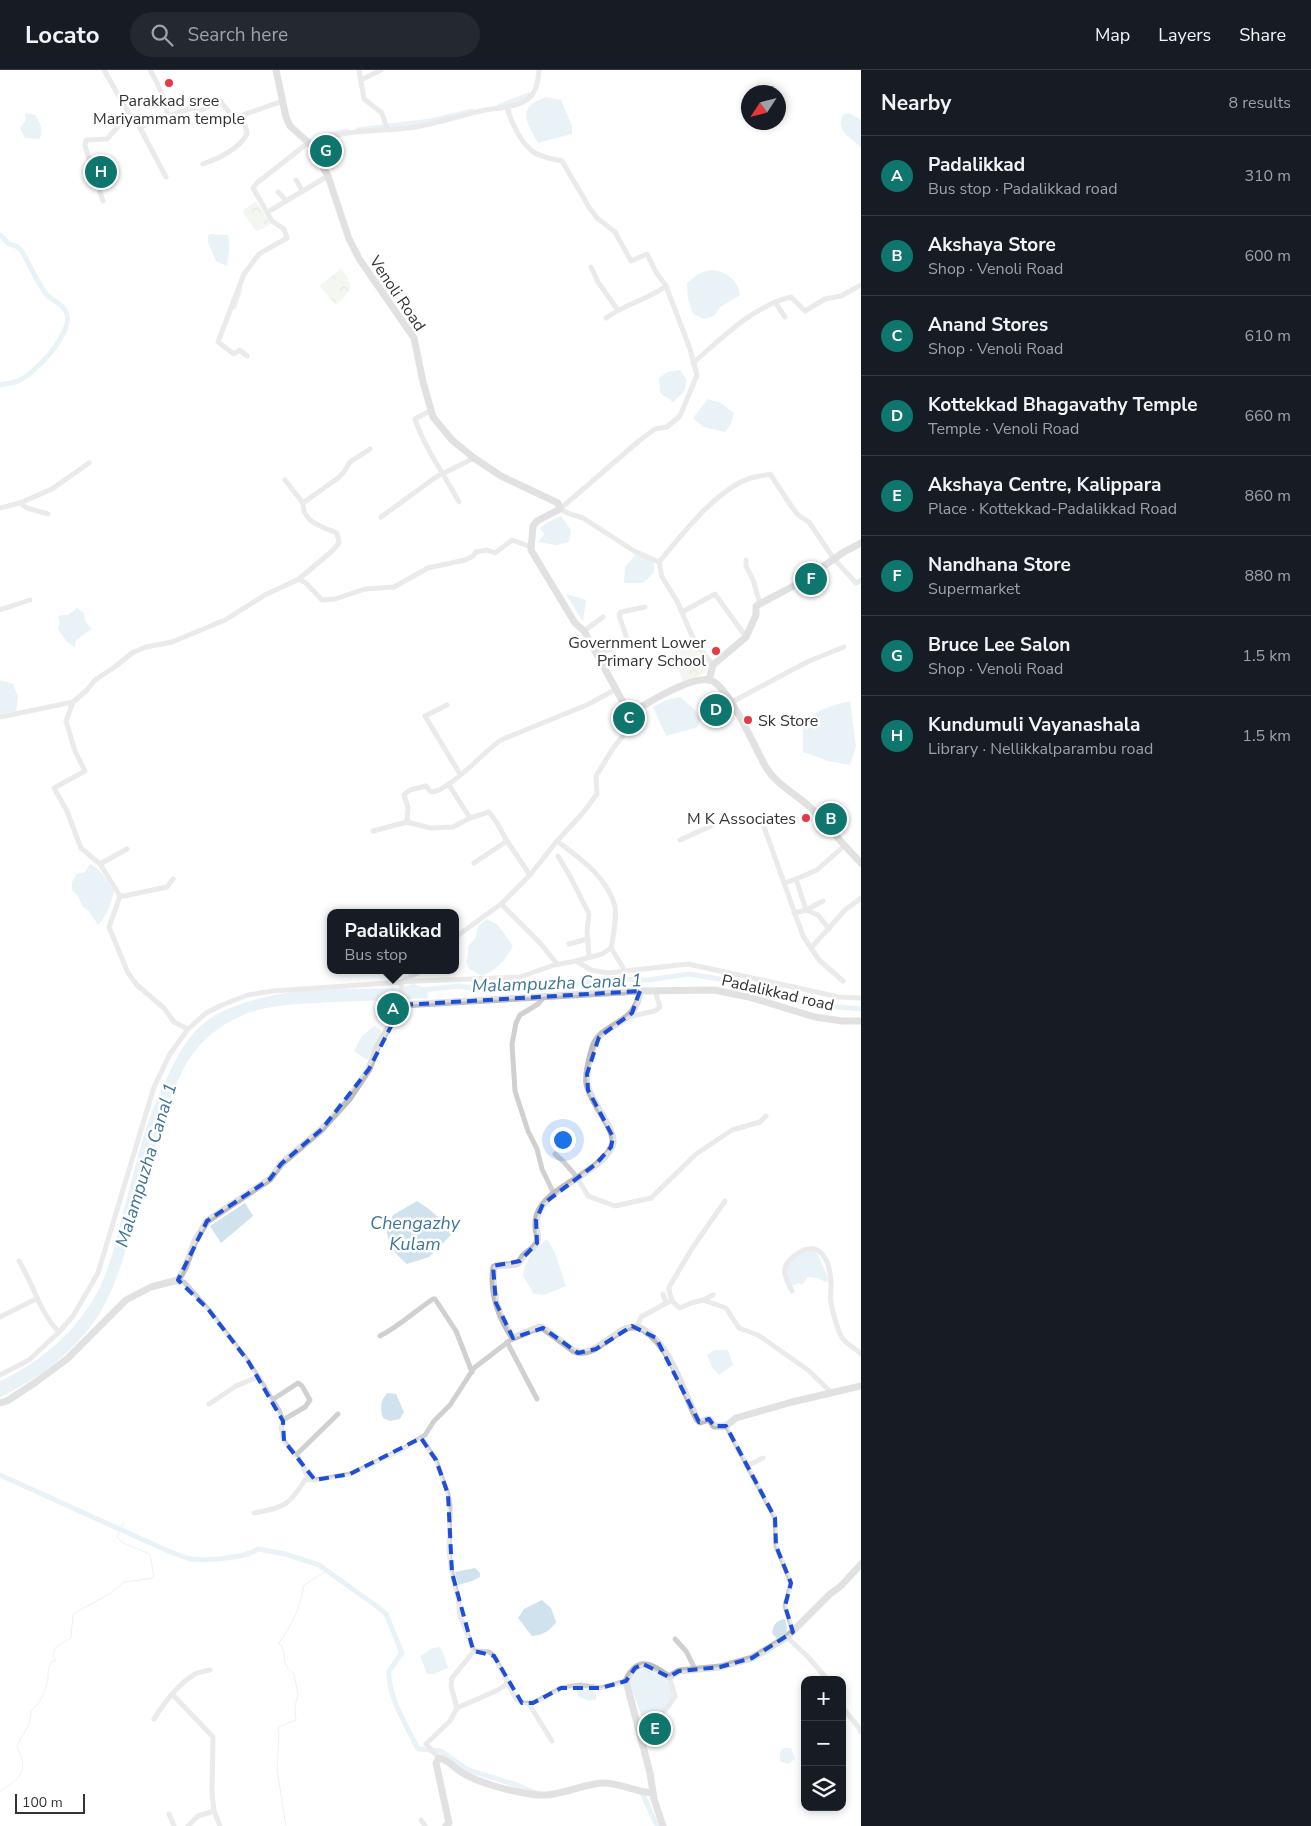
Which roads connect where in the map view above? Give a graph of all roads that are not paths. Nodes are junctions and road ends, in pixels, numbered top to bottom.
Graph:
1 (104, 70) edge
2 (150, 70) edge
3 (276, 70) edge
4 (359, 70) edge
5 (381, 70) edge
6 (539, 70) edge
7 (361, 80) junction
8 (283, 102) junction
9 (507, 107) junction
10 (168, 115) junction
11 (243, 115) junction
12 (132, 119) junction
13 (139, 126) junction
14 (387, 129) junction
15 (310, 143) junction
16 (203, 164) dead end
17 (328, 176) junction
18 (166, 177) dead end
19 (296, 180) dead end
20 (302, 190) junction
21 (278, 192) dead end
22 (286, 200) junction
23 (103, 201) dead end
24 (270, 210) dead end
25 (591, 267) dead end
26 (861, 285) edge
27 (666, 286) junction
28 (775, 302) junction
29 (617, 309) junction
30 (785, 317) dead end
31 (606, 318) dead end
32 (247, 356) dead end
33 (693, 362) junction
34 (430, 410) junction
35 (370, 449) dead end
36 (474, 458) junction
37 (89, 463) dead end
38 (442, 474) junction
39 (285, 480) dead end
40 (459, 502) dead end
41 (20, 503) junction
42 (303, 504) junction
43 (0, 508) edge
44 (560, 508) junction
45 (48, 514) dead end
46 (381, 517) dead end
47 (861, 543) edge
48 (532, 546) junction
49 (834, 559) junction
50 (746, 560) dead end
51 (659, 562) junction
52 (298, 579) junction
53 (861, 580) edge
54 (30, 600) dead end
55 (760, 604) junction
56 (645, 608) dead end
57 (0, 610) edge
58 (682, 612) junction
59 (603, 617) dead end
60 (584, 631) junction
61 (746, 637) junction
62 (844, 648) dead end
63 (597, 654) junction
64 (713, 665) junction
65 (709, 680) junction
66 (616, 689) junction
67 (73, 702) junction
68 (730, 702) junction
69 (447, 705) dead end
70 (640, 708) junction
71 (0, 717) edge
72 (460, 774) junction
73 (449, 785) junction
74 (470, 818) junction
75 (407, 822) junction
76 (763, 824) dead end
77 (714, 825) dead end
78 (372, 830) dead end
79 (680, 840) dead end
80 (506, 841) junction
81 (557, 841) junction
82 (844, 846) junction
83 (127, 849) dead end
84 (558, 856) dead end
85 (474, 863) dead end
86 (861, 863) edge
87 (100, 864) junction
88 (530, 875) junction
89 (173, 879) dead end
90 (796, 879) junction
91 (784, 883) junction
92 (120, 896) junction
93 (861, 898) edge
94 (823, 901) dead end
95 (500, 904) junction
96 (806, 910) junction
97 (794, 913) junction
98 (828, 929) junction
99 (459, 935) edge
100 (587, 939) junction
101 (569, 944) dead end
102 (610, 948) junction
103 (811, 948) junction
104 (589, 956) junction
105 (576, 961) junction
106 (557, 964) junction
107 (625, 971) junction
108 (415, 974) edge
109 (843, 980) dead end
110 (401, 982) junction
111 (640, 991) junction
112 (655, 991) junction
113 (544, 997) junction
114 (861, 998) edge
115 (402, 1005) junction
116 (628, 1017) junction
117 (861, 1021) edge
118 (188, 1029) junction
119 (766, 1116) dead end
120 (555, 1154) dead end
121 (579, 1178) junction
122 (554, 1194) junction
123 (725, 1201) dead end
124 (19, 1261) dead end
125 (178, 1280) junction
126 (792, 1291) dead end
127 (663, 1294) dead end
128 (713, 1295) dead end
129 (36, 1300) junction
130 (672, 1300) junction
131 (703, 1300) junction
132 (666, 1304) junction
133 (0, 1316) edge
134 (637, 1327) junction
135 (59, 1332) junction
136 (380, 1336) dead end
137 (510, 1340) junction
138 (861, 1354) edge
139 (472, 1372) junction
140 (0, 1375) edge
141 (258, 1377) junction
142 (861, 1386) edge
143 (832, 1393) junction
144 (537, 1399) dead end
145 (272, 1400) junction
146 (0, 1403) edge
147 (209, 1404) dead end
148 (338, 1414) dead end
149 (283, 1420) junction
150 (726, 1426) junction
151 (421, 1438) junction
152 (296, 1455) junction
153 (763, 1458) dead end
154 (747, 1466) junction
155 (310, 1478) junction
156 (254, 1513) dead end
157 (861, 1564) edge
158 (790, 1634) junction
159 (676, 1639) dead end
160 (474, 1651) junction
161 (695, 1669) junction
162 (210, 1670) dead end
163 (669, 1676) junction
164 (825, 1676) edge
165 (626, 1681) junction
166 (508, 1683) junction
167 (173, 1695) junction
168 (529, 1704) junction
169 (457, 1708) junction
170 (846, 1712) edge
171 (154, 1719) dead end
172 (640, 1730) junction
173 (861, 1732) edge
174 (552, 1741) dead end
175 (439, 1758) junction
176 (651, 1793) junction
177 (214, 1811) junction
178 (169, 1814) dead end
179 (422, 1820) dead end
180 (448, 1825) edge
181 (174, 1826) edge
182 (188, 1826) edge
183 (220, 1826) edge
184 (425, 1826) edge
185 (663, 1826) edge

1 - 12 street
2 - 10 street
3 - 8 street, Venoli Road
4 - 7 street
5 - 7 street
6 - 9 street
7 - 14 street
8 - 11 street
8 - 15 street, Venoli Road
9 - 14 street
9 - 27 street
10 - 11 street
10 - 13 street
11 - 16 street
12 - 13 street
12 - 23 street
13 - 18 street
14 - 15 street
15 - 17 street, Venoli Road
15 - 32 street
17 - 20 street
17 - 34 street, Venoli Road
19 - 20 street
20 - 22 street
21 - 22 street
22 - 24 street
25 - 29 street
26 - 28 street
27 - 29 street
27 - 33 street
28 - 30 street
28 - 33 street
29 - 31 street
33 - 44 street
34 - 36 street, Venoli Road
34 - 38 street
35 - 42 street
36 - 38 street
36 - 44 street, Venoli Road
37 - 41 street
38 - 40 street
38 - 46 street
39 - 42 street
41 - 43 street
41 - 45 street
42 - 52 street
44 - 48 street
44 - 51 street
47 - 49 street
48 - 52 street
48 - 60 street
49 - 51 street
49 - 53 street
49 - 55 street
50 - 55 street
51 - 58 street
52 - 67 street
54 - 57 street
55 - 61 street
56 - 63 street
58 - 61 street
58 - 64 street
59 - 60 street
60 - 63 street
61 - 64 street
62 - 68 street
63 - 66 street
64 - 65 street
65 - 68 street
65 - 70 street
66 - 70 street
66 - 72 street
67 - 71 street
67 - 87 street
68 - 82 street
69 - 72 street
70 - 81 street
72 - 73 street
73 - 74 street
73 - 75 street
74 - 75 street
74 - 80 street
75 - 78 street
76 - 91 street
77 - 79 street
80 - 85 street
80 - 88 street
81 - 88 street
81 - 102 street
82 - 86 street
82 - 90 street
83 - 87 street
84 - 100 street
87 - 92 street
88 - 95 street
89 - 92 street
90 - 91 street
90 - 96 street
91 - 97 street
92 - 118 street
93 - 98 street
94 - 96 street
95 - 99 street
95 - 106 street
96 - 97 street
96 - 98 street
97 - 103 street
98 - 103 street
100 - 101 street
100 - 104 street
102 - 104 street
102 - 107 street
103 - 109 street
104 - 105 street
105 - 106 street
105 - 107 street
106 - 110 street
107 - 114 street
108 - 110 street
110 - 115 street
110 - 118 street
111 - 112 street, Padalikkad road
111 - 113 street, Padalikkad road
111 - 116 street
112 - 116 street
112 - 117 street, Padalikkad road
113 - 115 street, Padalikkad road
113 - 122 street
115 - 125 street
116 - 121 street
118 - 135 street
119 - 121 street
120 - 121 street
121 - 122 street
122 - 137 street
123 - 130 street
124 - 129 street
125 - 141 street
125 - 146 street
126 - 138 street
127 - 132 street
128 - 131 street
129 - 133 street
129 - 135 street
130 - 131 street
130 - 132 street
131 - 143 street
132 - 134 street
134 - 137 street
134 - 150 street
135 - 140 street
136 - 139 street
137 - 139 street
137 - 144 street
139 - 151 street
141 - 145 street
141 - 147 street
142 - 143 street
143 - 150 street
145 - 149 street
145 - 149 street
148 - 152 street
149 - 152 street
150 - 154 street
151 - 155 street
151 - 160 street
152 - 155 street
153 - 154 street
154 - 158 street
155 - 156 street
157 - 158 street
158 - 161 street
158 - 164 street
159 - 161 street
160 - 166 street
160 - 169 street
161 - 163 street
162 - 167 street
163 - 165 street
163 - 172 street
165 - 168 street
165 - 172 street
166 - 168 street
166 - 169 street
167 - 171 street
167 - 177 street
168 - 174 street
169 - 175 street
170 - 173 street
172 - 176 street
175 - 176 street
175 - 180 street
176 - 185 street
177 - 182 street
177 - 183 street
178 - 181 street
179 - 184 street

